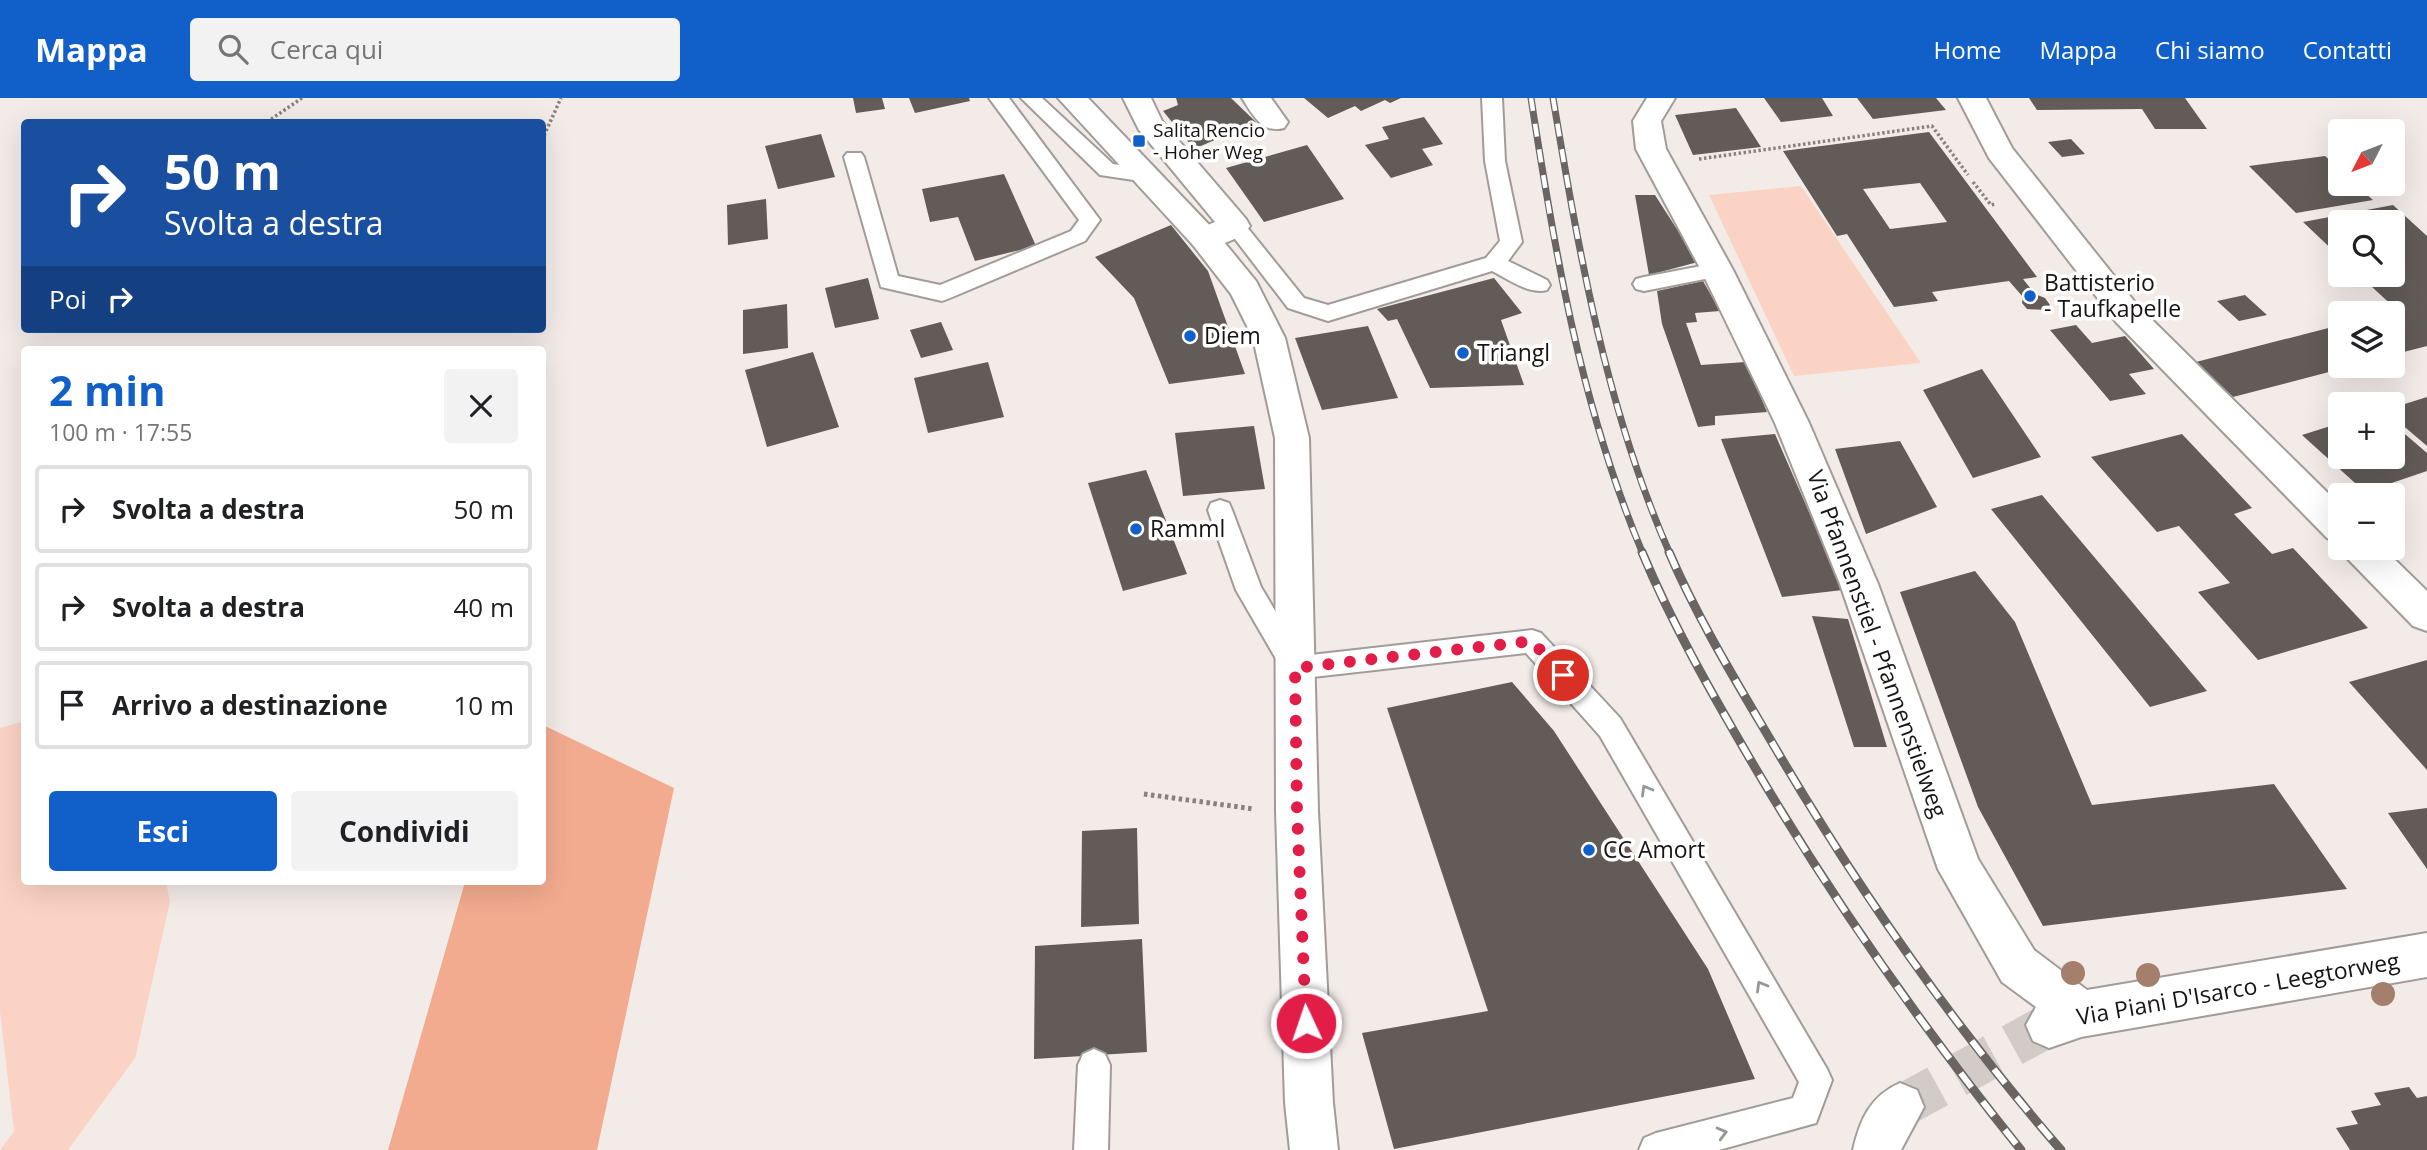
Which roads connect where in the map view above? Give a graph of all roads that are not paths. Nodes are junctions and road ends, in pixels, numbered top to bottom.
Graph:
1 (999, 98) edge
2 (1031, 98) edge
3 (1072, 98) edge
4 (1138, 98) edge
5 (1256, 98) edge
6 (1492, 98) edge
7 (1661, 98) edge
8 (1972, 98) edge
9 (1274, 122) dead end
10 (854, 157) dead end
11 (1147, 175) junction
12 (1220, 232) junction
13 (1494, 263) junction
14 (1717, 270) junction
15 (1644, 284) dead end
16 (1539, 285) dead end
17 (1220, 510) dead end
18 (2328, 516) edge
19 (2372, 560) edge
20 (2427, 615) edge
21 (1295, 668) junction
22 (2427, 955) edge
23 (2065, 1020) joint
24 (1094, 1065) dead end
25 (1900, 1107) tunnel mouth
26 (1091, 1150) edge
27 (1314, 1150) edge
28 (1656, 1150) edge
29 (1877, 1150) edge

1 - 10 lane
2 - 11 lane
3 - 11 street
4 - 12 street
5 - 9 street
6 - 13 lane
7 - 14 street, Via Pfannenstiel - Pfannenstielweg
8 - 18 street
11 - 12 street
12 - 13 lane
12 - 21 street
13 - 16 lane
14 - 15 lane
14 - 23 street, Via Pfannenstiel - Pfannenstielweg
17 - 21 lane
19 - 20 street
21 - 27 street
28 -> 21 lane
22 - 23 street, Via Piani D'Isarco - Leegtorweg
24 - 26 lane
25 - 29 street

